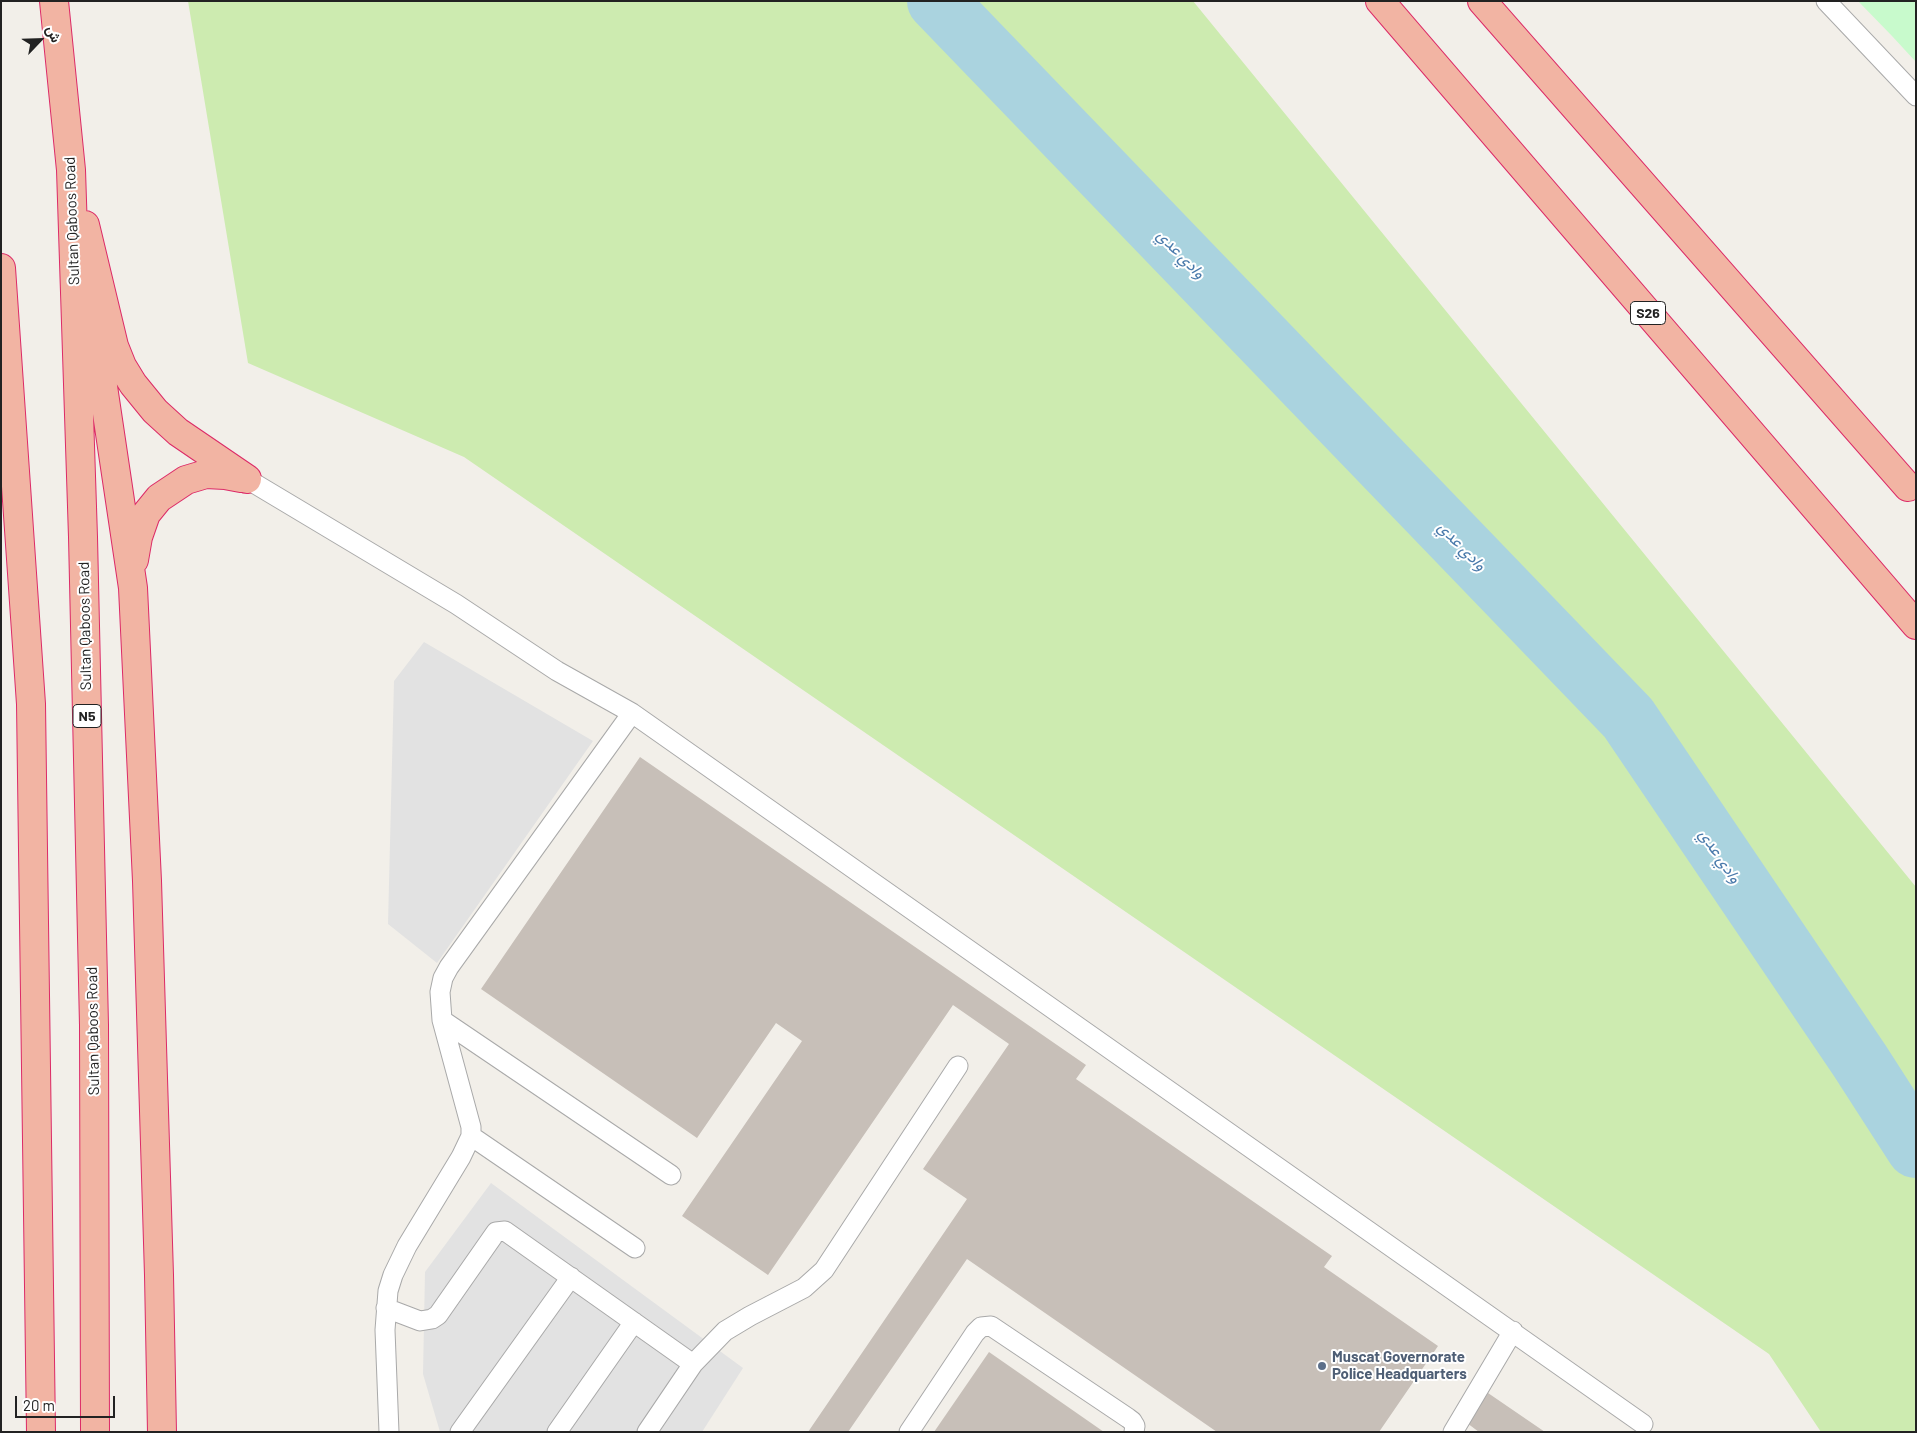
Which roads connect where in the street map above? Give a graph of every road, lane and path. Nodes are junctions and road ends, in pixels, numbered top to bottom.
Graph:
1 (54, 1) edge
2 (1380, 1) edge
3 (1482, 1) edge
4 (1826, 1) edge
5 (1916, 96) edge
6 (71, 170) junction
7 (1, 268) edge
8 (247, 479) junction
9 (1908, 487) dead end
10 (131, 576) junction
11 (1916, 625) edge
12 (632, 713) junction
13 (442, 1020) junction
14 (958, 1066) dead end
15 (471, 1136) junction
16 (671, 1175) dead end
17 (635, 1248) dead end
18 (570, 1277) junction
19 (386, 1308) junction
20 (634, 1322) junction
21 (1513, 1331) junction
22 (692, 1364) junction
23 (1643, 1424) dead end
24 (41, 1432) edge
25 (95, 1432) edge
26 (162, 1432) edge
27 (389, 1432) edge
28 (460, 1432) edge
29 (557, 1432) edge
30 (647, 1432) edge
31 (909, 1432) edge
32 (1134, 1432) edge
33 (1453, 1432) edge

1 - 6 highway, Sultan Qaboos Road / N5
2 - 11 highway, S26
3 - 9 highway
4 - 5 lane
6 - 8 highway
6 - 10 highway
6 - 25 highway, Sultan Qaboos Road / N5
7 - 24 highway
8 - 10 highway
8 - 12 lane
10 - 26 highway
12 - 13 lane
12 - 21 lane
13 - 15 lane
13 - 16 lane
14 - 22 lane
15 - 17 lane
15 - 19 lane
18 - 19 lane
18 - 20 lane
18 - 28 lane
19 - 27 lane
20 - 22 lane
20 - 29 lane
21 - 23 lane
21 - 33 lane
22 - 30 lane
31 - 32 lane

